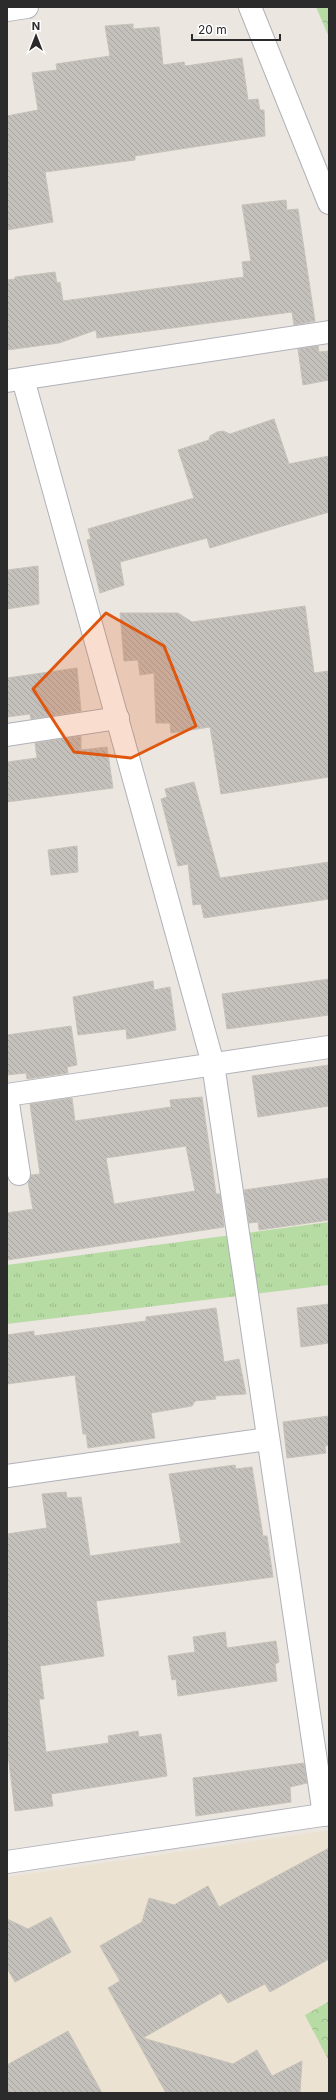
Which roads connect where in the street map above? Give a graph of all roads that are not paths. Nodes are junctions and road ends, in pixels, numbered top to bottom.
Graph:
1 (27, 7) edge
2 (250, 7) edge
3 (7, 10) edge
4 (329, 203) edge
5 (329, 332) edge
6 (15, 380) edge
7 (118, 718) junction
8 (7, 735) edge
9 (329, 1047) edge
10 (213, 1064) junction
11 (7, 1096) edge
12 (19, 1174) dead end
13 (268, 1439) junction
14 (7, 1476) edge
15 (326, 1814) edge
16 (7, 1862) edge

1 - 3 street
2 - 4 street
5 - 6 street
6 - 7 street
7 - 8 street
7 - 10 street
9 - 10 street
10 - 11 street
10 - 13 street
11 - 12 street
13 - 14 street
13 - 15 street
15 - 16 street

